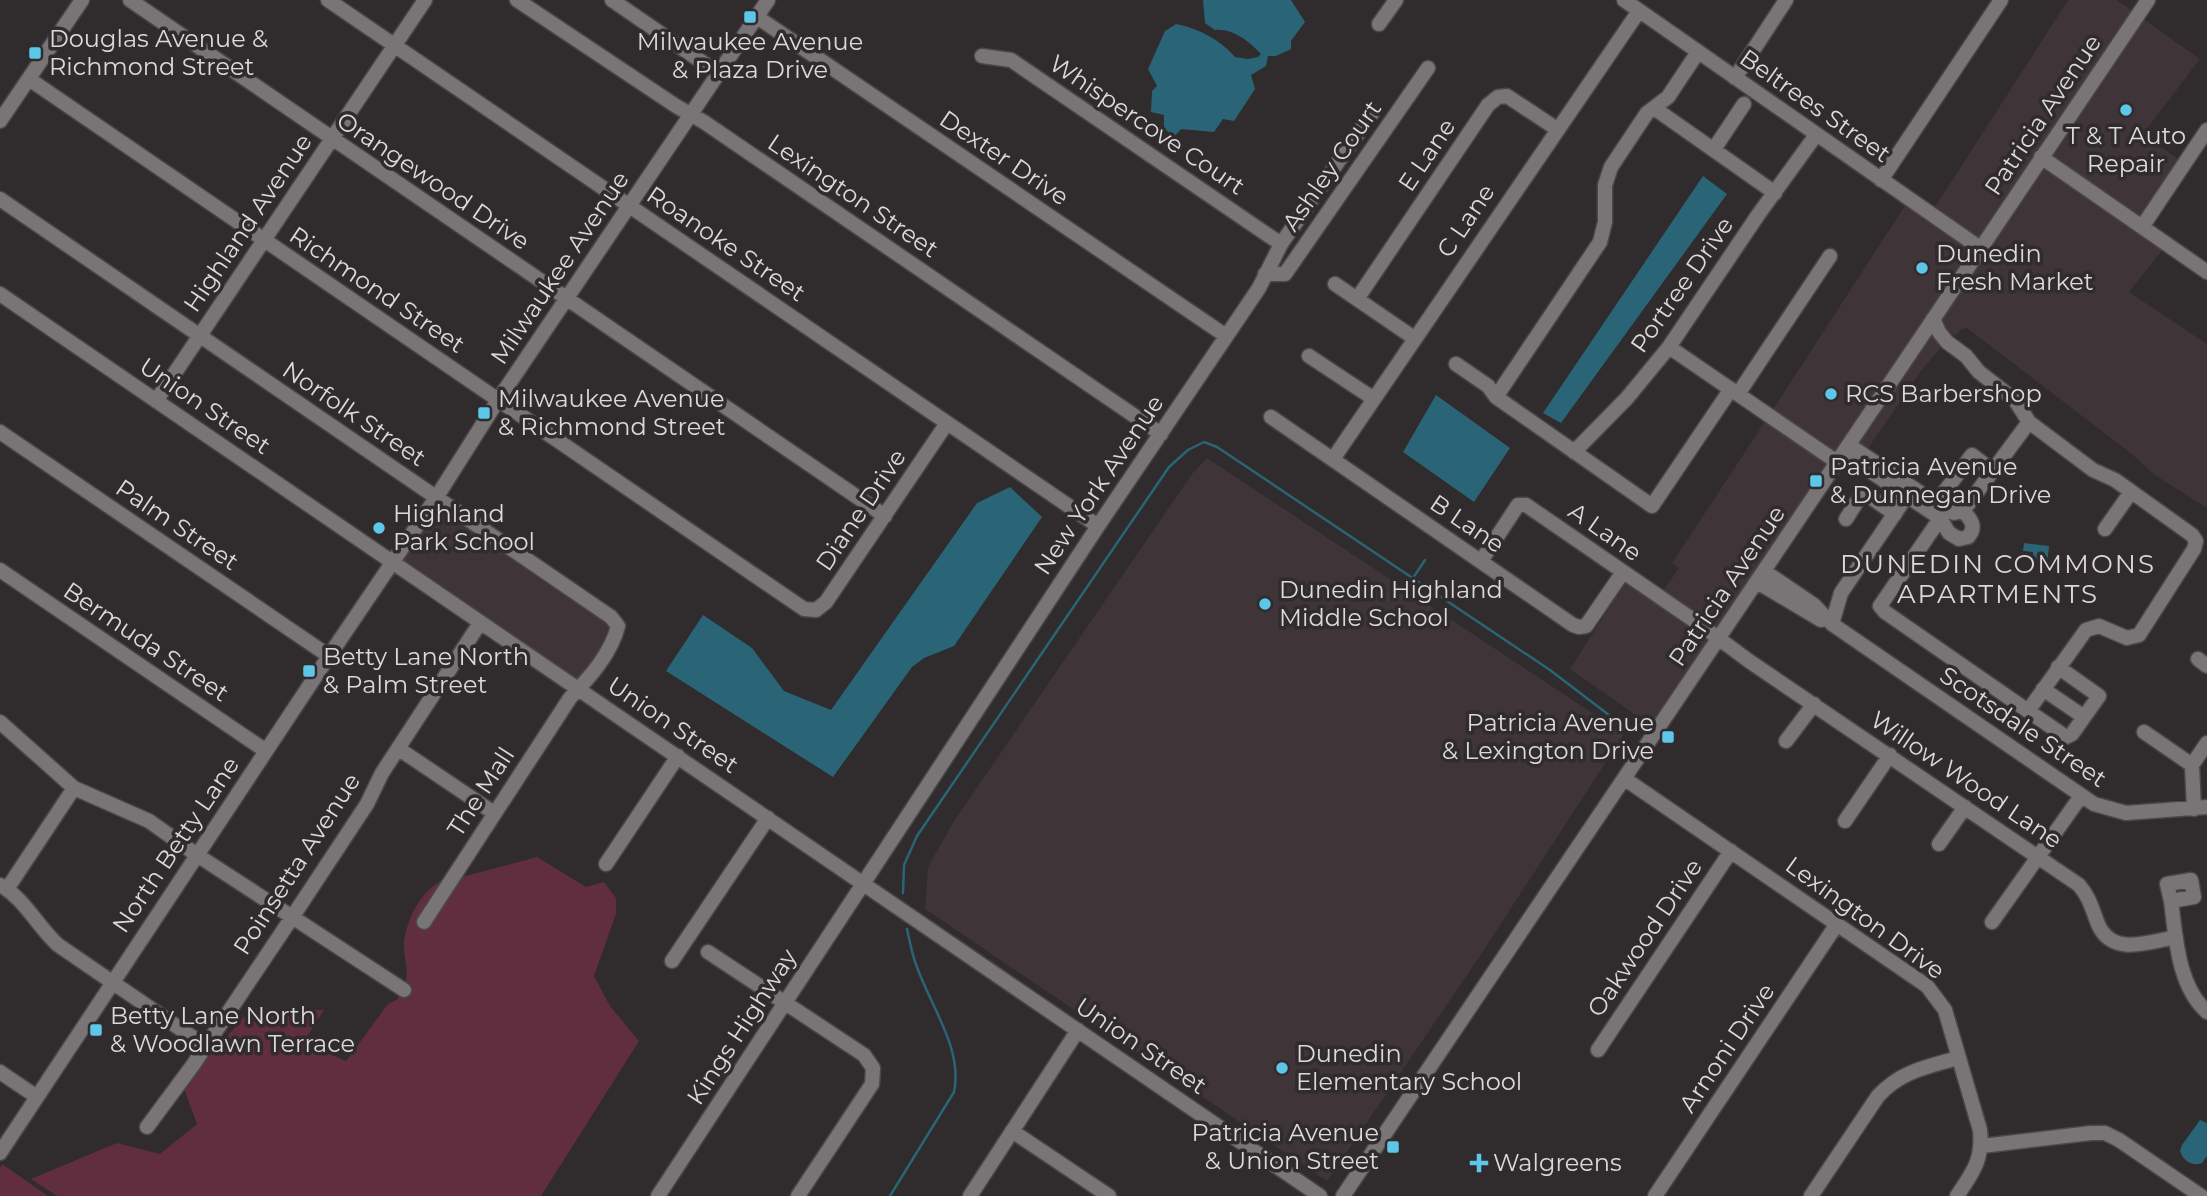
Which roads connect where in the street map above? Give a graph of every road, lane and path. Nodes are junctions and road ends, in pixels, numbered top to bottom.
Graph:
1 (82, 0) edge
2 (130, 0) edge
3 (328, 0) edge
4 (425, 0) edge
5 (517, 0) edge
6 (612, 0) edge
7 (768, 0) edge
8 (1396, 0) edge
9 (1623, 0) edge
10 (1786, 0) edge
11 (2001, 0) edge
12 (2129, 0) edge
13 (2145, 4) edge
14 (1639, 11) junction
15 (757, 17) junction
16 (1379, 24) dead end
17 (394, 46) junction
18 (1698, 52) junction
19 (982, 56) dead end
20 (1428, 68) dead end
21 (718, 73) junction
22 (1735, 78) junction
23 (29, 79) junction
24 (1744, 104) dead end
25 (1654, 108) junction
26 (1372, 113) dead end
27 (691, 115) junction
28 (0, 121) edge
29 (1557, 129) junction
30 (2207, 130) edge
31 (1816, 135) junction
32 (331, 139) junction
33 (1714, 149) junction
34 (2041, 157) junction
35 (1881, 180) junction
36 (1775, 193) junction
37 (0, 199) edge
38 (629, 205) junction
39 (2142, 227) junction
40 (263, 241) junction
41 (1281, 244) junction
42 (1980, 248) junction
43 (1830, 256) dead end
44 (2207, 272) edge
45 (1265, 274) junction
46 (1335, 284) dead end
47 (0, 294) edge
48 (566, 299) junction
49 (1357, 299) junction
50 (1933, 319) junction
51 (1226, 336) junction
52 (199, 337) junction
53 (1414, 338) junction
54 (1669, 347) junction
55 (1310, 356) dead end
56 (1456, 364) dead end
57 (1734, 392) junction
58 (1496, 397) junction
59 (1374, 399) junction
60 (498, 400) junction
61 (156, 401) junction
62 (1271, 417) dead end
63 (947, 422) junction
64 (2029, 422) junction
65 (0, 432) edge
66 (1161, 434) junction
67 (1574, 452) junction
68 (1843, 453) junction
69 (1334, 460) junction
70 (1993, 471) junction
71 (1910, 492) junction
72 (2131, 492) junction
73 (436, 498) junction
74 (1941, 510) junction
75 (1963, 511) junction
76 (1895, 514) junction
77 (884, 516) junction
78 (1846, 519) dead end
79 (1098, 526) junction
80 (2105, 529) dead end
81 (1481, 561) junction
82 (392, 562) junction
83 (0, 570) edge
84 (1623, 572) junction
85 (1761, 577) junction
86 (1841, 593) junction
87 (1814, 605) junction
88 (804, 609) joint
89 (480, 623) junction
90 (1832, 624) junction
91 (1719, 639) junction
92 (328, 656) junction
93 (2058, 667) junction
94 (579, 689) junction
95 (2043, 689) junction
96 (1814, 704) junction
97 (2028, 711) junction
98 (2084, 717) junction
99 (0, 722) edge
100 (2144, 732) dead end
101 (1786, 741) dead end
102 (2207, 743) edge
103 (398, 748) junction
104 (266, 751) junction
105 (1890, 755) junction
106 (678, 756) junction
107 (2192, 765) junction
108 (1625, 779) junction
109 (74, 788) junction
110 (2081, 796) junction
111 (1965, 807) junction
112 (2200, 808) edge
113 (495, 813) junction
114 (768, 818) junction
115 (1845, 821) dead end
116 (1939, 844) dead end
117 (1731, 851) junction
118 (197, 855) junction
119 (2039, 858) junction
120 (606, 864) dead end
121 (863, 882) junction
122 (4, 887) edge
123 (2171, 901) dead end
124 (293, 916) junction
125 (424, 922) dead end
126 (1992, 922) dead end
127 (1837, 924) junction
128 (2176, 937) junction
129 (708, 952) dead end
130 (672, 961) dead end
131 (112, 982) junction
132 (404, 990) dead end
133 (785, 1003) junction
134 (2207, 1012) edge
135 (1078, 1030) junction
136 (204, 1045) junction
137 (1598, 1050) dead end
138 (1958, 1058) junction
139 (0, 1072) edge
140 (37, 1097) junction
141 (147, 1127) dead end
142 (1012, 1131) junction
143 (1982, 1146) junction
144 (0, 1153) edge
145 (658, 1196) edge
146 (798, 1196) edge
147 (970, 1196) edge
148 (1109, 1196) edge
149 (1320, 1196) edge
150 (1343, 1196) edge
151 (1655, 1196) edge
152 (1811, 1196) edge
153 (1957, 1196) edge
154 (2201, 1196) edge

1 - 23 street
2 - 32 street, Orangewood Drive
3 - 17 street, Roanoke Street
4 - 17 street, Highland Avenue
5 - 27 street, Lexington Street
6 - 21 street
7 - 15 street, Milwaukee Avenue
8 - 16 street
9 - 14 street, Beltrees Street
10 - 22 street
11 - 35 street
12 - 13 street
13 - 34 street, Patricia Avenue
14 - 18 street, Beltrees Street
14 - 29 street, C Lane
15 - 21 street, Milwaukee Avenue
15 - 51 street, Dexter Drive
17 - 32 street, Highland Avenue
17 - 38 street, Roanoke Street
18 - 22 street, Beltrees Street
18 - 25 street
19 - 41 street, Whispercove Court
20 - 45 street, Ashley Court
21 - 27 street, Milwaukee Avenue
22 - 31 street, Beltrees Street
23 - 28 street
23 - 40 street, Richmond Street
24 - 33 street
25 - 33 street
25 - 58 street
26 - 41 street, New York Avenue
27 - 38 street, Milwaukee Avenue
27 - 66 street, Lexington Street
29 - 49 street, E Lane
29 - 53 street, C Lane
30 - 39 street
31 - 35 street, Beltrees Street
31 - 36 street, Portree Drive
32 - 40 street, Highland Avenue
32 - 48 street, Orangewood Drive
33 - 36 street
34 - 39 street
34 - 42 street, Patricia Avenue
35 - 42 street, Beltrees Street
36 - 54 street, Portree Drive
37 - 52 street, Norfolk Street
38 - 48 street, Milwaukee Avenue
38 - 63 street, Roanoke Street
39 - 44 street
40 - 52 street, Highland Avenue
40 - 60 street, Richmond Street
41 - 45 street, New York Avenue
42 - 50 street, Patricia Avenue
43 - 57 street
45 - 51 street, New York Avenue
46 - 49 street
47 - 61 street, Union Street
48 - 60 street, Milwaukee Avenue
48 - 77 street, Orangewood Drive
49 - 53 street
50 - 64 street
50 - 68 street, Patricia Avenue
51 - 66 street, New York Avenue
52 - 61 street, Highland Avenue
52 - 73 street, Norfolk Street
53 - 59 street, C Lane
54 - 57 street
54 - 67 street, Portree Drive
55 - 59 street
56 - 58 street
57 - 67 street
57 - 68 street
58 - 67 street
59 - 69 street, C Lane
60 - 73 street, Milwaukee Avenue
60 - 88 street, Richmond Street
61 - 82 street, Union Street
62 - 69 street, B Lane
63 - 77 street, Diane Drive
63 - 79 street, Roanoke Street
64 - 70 street
64 - 72 street
65 - 92 street, Palm Street
66 - 79 street, New York Avenue
68 - 71 street
68 - 85 street, Patricia Avenue
69 - 81 street, B Lane
70 - 74 street
70 - 75 street
71 - 74 street
71 - 76 street
72 - 80 street
72 - 93 street
73 - 82 street, Milwaukee Avenue
73 - 94 street, Norfolk Street
74 - 75 street
74 - 75 street
74 - 97 street
76 - 78 street
76 - 86 street
77 - 88 street, Diane Drive
79 - 121 street, New York Avenue
81 - 84 street, B Lane
81 - 84 street, A Lane
82 - 89 street, Union Street
82 - 92 street, North Betty Lane
83 - 104 street, Bermuda Street
84 - 91 street, A Lane
85 - 87 street, Scotsdale Street
85 - 90 street, Scotsdale Street
85 - 91 street, Patricia Avenue
86 - 87 street
86 - 90 street
87 - 90 street, Scotsdale Street
89 - 94 street, Union Street
89 - 103 street, Poinsetta Avenue
90 - 110 street, Scotsdale Street
91 - 96 street, Willow Wood Lane
91 - 108 street, Patricia Avenue
92 - 104 street, North Betty Lane
93 - 95 street
93 - 98 street
94 - 106 street, Union Street
94 - 113 street, The Mall
95 - 97 street
95 - 98 street
96 - 101 street
96 - 105 street, Willow Wood Lane
97 - 98 street
99 - 109 street
100 - 107 street
102 - 107 street
103 - 113 street
103 - 124 street, Poinsetta Avenue
104 - 118 street, North Betty Lane
105 - 111 street, Willow Wood Lane
105 - 115 street
106 - 114 street, Union Street
106 - 120 street
107 - 112 street
108 - 117 street, Lexington Drive
108 - 150 street, Patricia Avenue
109 - 118 street
109 - 122 street
110 - 112 street, Scotsdale Street
110 - 119 street
111 - 116 street
111 - 119 street, Willow Wood Lane
113 - 125 street, The Mall
114 - 121 street, Union Street
114 - 130 street
117 - 127 street, Lexington Drive
117 - 137 street, Oakwood Drive
118 - 124 street
118 - 131 street, North Betty Lane
119 - 126 street
119 - 128 street, Willow Wood Lane
121 - 133 street, Kings Highway
121 - 135 street, Union Street
122 - 131 street
123 - 128 street
124 - 132 street
124 - 136 street, Poinsetta Avenue
127 - 138 street, Lexington Drive
127 - 151 street, Arnoni Drive
128 - 134 street
129 - 133 street
131 - 136 street
131 - 140 street, North Betty Lane
133 - 145 street, Kings Highway
133 - 146 street
135 - 142 street
135 - 149 street, Union Street
136 - 141 street, Poinsetta Avenue
138 - 143 street, Lexington Drive
138 - 152 street
139 - 140 street
140 - 144 street, North Betty Lane
142 - 147 street
142 - 148 street
143 - 153 street
143 - 154 street

